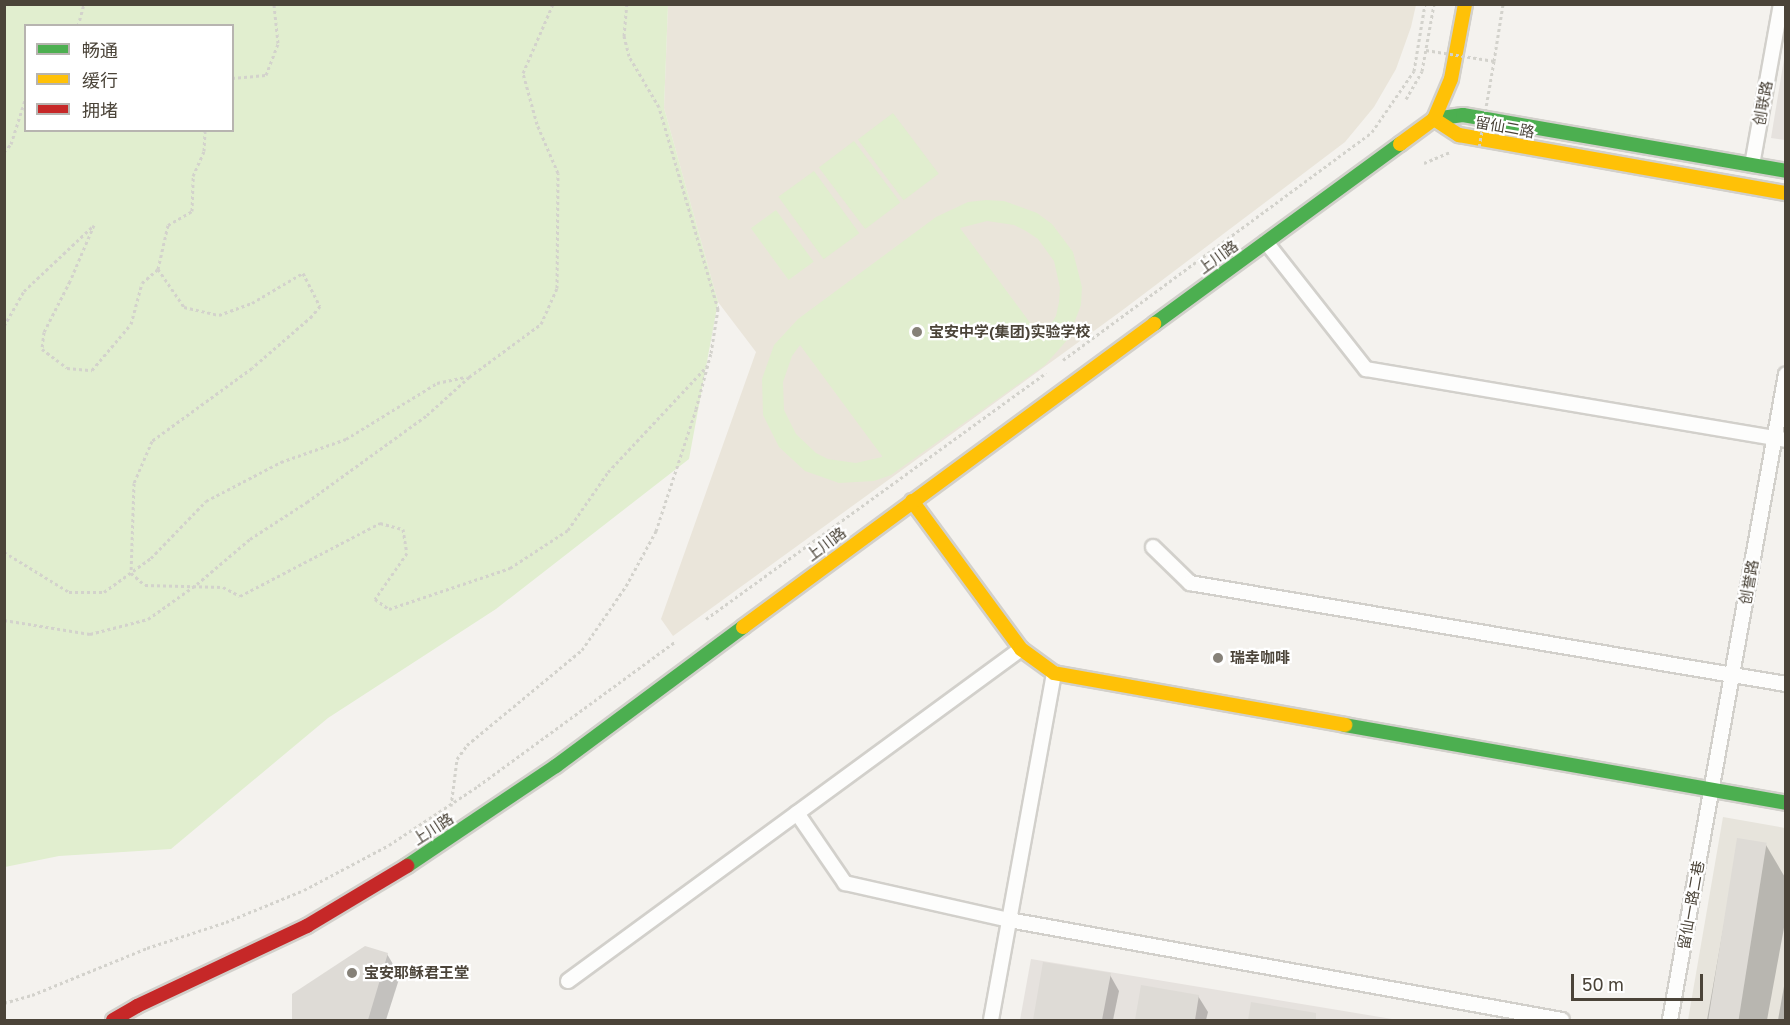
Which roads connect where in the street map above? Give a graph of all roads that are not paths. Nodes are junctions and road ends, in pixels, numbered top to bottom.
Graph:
1 (1465, 4) edge
2 (1781, 4) edge
3 (1434, 118) junction
4 (1752, 165) junction
5 (1785, 171) edge
6 (1785, 193) edge
7 (1266, 242) junction
8 (1785, 374) edge
9 (1781, 439) edge
10 (912, 501) junction
11 (1153, 547) dead end
12 (1021, 649) junction
13 (1054, 673) junction
14 (1732, 675) junction
15 (1785, 684) edge
16 (1711, 790) junction
17 (1785, 802) edge
18 (797, 813) junction
19 (1009, 920) junction
20 (568, 981) dead end
21 (113, 1020) edge
22 (990, 1020) edge
23 (1562, 1020) edge
24 (1670, 1020) edge

1 - 3 main road
2 - 4 street, 创联路
3 - 4 main road, 留仙二路
3 - 6 main road, 留仙二路
3 - 7 main road, 上川路
4 - 5 main road, 留仙二路
7 - 9 street
7 - 10 main road, 上川路
8 - 9 street, 创誉路
9 - 14 street, 创誉路
10 - 12 main road
10 - 21 main road, 上川路
11 - 14 street
12 - 13 main road
12 - 18 street
13 - 16 main road
13 - 19 street
14 - 15 street
14 - 16 street, 创誉路
16 - 17 main road
16 - 24 street, 留仙一路二巷
18 - 19 street
18 - 20 street
19 - 22 street
19 - 23 street

